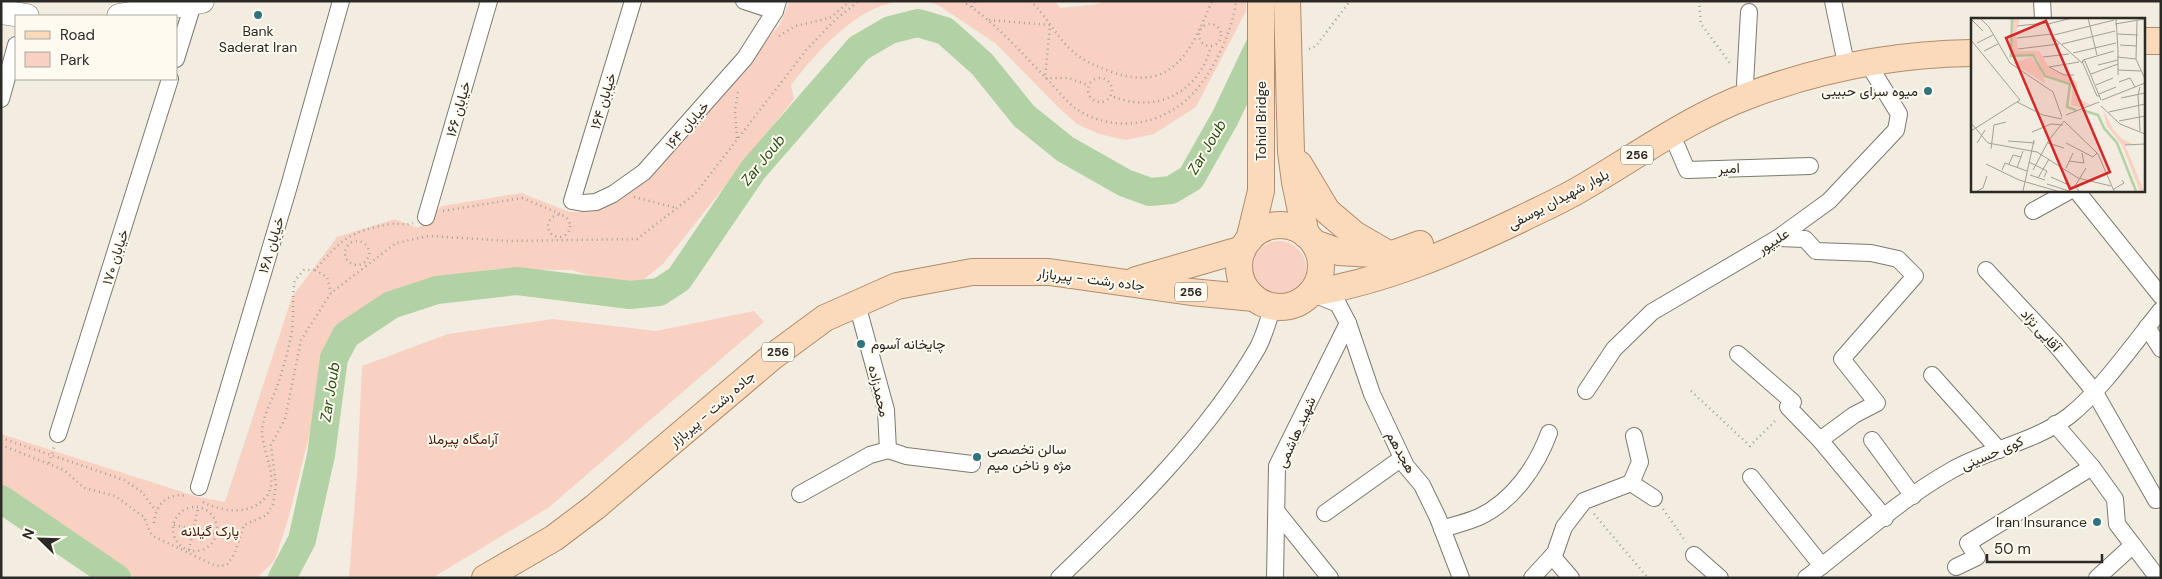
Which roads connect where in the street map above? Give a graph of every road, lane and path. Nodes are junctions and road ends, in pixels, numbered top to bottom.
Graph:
1 (340, 1) edge
2 (489, 1) edge
3 (633, 1) edge
4 (744, 1) edge
5 (850, 1) edge
6 (859, 1) edge
7 (962, 1) edge
8 (976, 1) edge
9 (986, 1) edge
10 (1030, 1) edge
11 (1212, 1) edge
12 (1236, 1) edge
13 (1261, 1) edge
14 (1287, 1) edge
15 (1350, 1) edge
16 (1699, 1) edge
17 (1834, 1) edge
18 (2042, 1) edge
19 (198, 2) edge
20 (777, 6) edge
21 (972, 7) junction
22 (1, 12) edge
23 (1749, 12) dead end
24 (19, 15) edge
25 (125, 15) edge
26 (2043, 18) edge
27 (989, 20) junction
28 (1050, 25) junction
29 (1199, 31) junction
30 (778, 37) dead end
31 (1220, 40) junction
32 (1971, 40) edge
33 (1224, 41) junction
34 (2144, 41) edge
35 (2161, 42) edge
36 (1210, 46) junction
37 (15, 49) edge
38 (1287, 50) junction
39 (1971, 53) edge
40 (2144, 53) edge
41 (2161, 53) edge
42 (178, 54) edge
43 (1855, 58) junction
44 (1106, 70) junction
45 (1046, 78) junction
46 (1103, 78) junction
47 (170, 80) edge
48 (1745, 84) junction
49 (1088, 85) junction
50 (738, 90) dead end
51 (1114, 97) dead end
52 (1, 99) edge
53 (1672, 135) junction
54 (737, 139) junction
55 (1291, 152) junction
56 (1810, 166) dead end
57 (1295, 182) junction
58 (1261, 190) junction
59 (2069, 191) edge
60 (2077, 191) edge
61 (626, 200) dead end
62 (677, 208) junction
63 (569, 211) junction
64 (2033, 211) dead end
65 (426, 217) junction
66 (350, 235) junction
67 (1778, 238) junction
68 (1310, 239) junction
69 (351, 242) junction
70 (1246, 245) junction
71 (1390, 255) junction
72 (363, 266) junction
73 (315, 270) junction
74 (1986, 270) dead end
75 (1129, 282) junction
76 (331, 293) junction
77 (1311, 293) junction
78 (2161, 296) edge
79 (1264, 302) junction
80 (857, 304) junction
81 (2161, 310) edge
82 (1348, 323) junction
83 (2147, 327) junction
84 (2161, 349) edge
85 (1738, 354) dead end
86 (1932, 375) dead end
87 (1586, 391) dead end
88 (1691, 391) dead end
89 (2094, 391) junction
90 (1788, 407) junction
91 (2055, 424) junction
92 (1549, 433) dead end
93 (58, 434) dead end
94 (1634, 436) dead end
95 (1, 438) edge
96 (1820, 440) junction
97 (1872, 440) dead end
98 (1, 445) edge
99 (888, 450) junction
100 (2000, 450) junction
101 (1402, 458) junction
102 (972, 464) dead end
103 (2092, 467) junction
104 (1751, 477) dead end
105 (1631, 483) junction
106 (193, 492) joint
107 (800, 494) dead end
108 (1913, 496) junction
109 (1654, 498) joint
110 (2161, 499) edge
111 (1584, 501) junction
112 (198, 507) junction
113 (156, 511) junction
114 (1277, 512) junction
115 (1325, 513) dead end
116 (1884, 518) junction
117 (154, 523) dead end
118 (174, 524) junction
119 (195, 529) junction
120 (1442, 529) junction
121 (217, 534) junction
122 (2133, 545) junction
123 (189, 550) junction
124 (1694, 555) joint
125 (1552, 556) junction
126 (1822, 566) junction
127 (1956, 567) dead end
128 (2158, 575) edge
129 (485, 578) edge
130 (1059, 578) edge
131 (1275, 578) edge
132 (1330, 578) edge
133 (1461, 578) edge
134 (1532, 578) edge
135 (1571, 578) edge
136 (1648, 578) edge
137 (1720, 578) edge
138 (1806, 578) edge
139 (2097, 578) edge

1 - 106 street, خیابان ۱۶۸
2 - 65 street, خیابان ۱۶۶
3 - 63 street, ۱۶۴ خیابان
4 - 20 street, خیابان ۱۶۴
5 - 30 path
6 - 54 path
7 - 21 path
8 - 9 path
8 - 21 path
10 - 28 path
11 - 29 path
12 - 33 path
13 - 58 main road, Tohid Bridge
14 - 38 main road, Tohid Bridge
15 - 38 path
16 - 48 path
17 - 43 street
18 - 26 street
19 - 25 main road
19 - 42 street
20 - 63 street, خیابان ۱۶۴
21 - 27 path
22 - 24 main road
23 - 48 street
27 - 28 path
27 - 45 path
28 - 44 path
28 - 45 path
29 - 31 path
29 - 36 path
29 - 44 path
31 - 33 path
31 - 36 path
32 - 43 main road, بلوار شهیدان یوسفی / 256
33 - 45 path
34 - 35 main road
36 - 51 path
37 - 52 street
38 - 55 main road, Tohid Bridge
39 - 43 main road, بلوار شهیدان یوسفی / 256
40 - 41 main road
43 - 48 main road, بلوار شهیدان یوسفی / 256
43 - 53 main road, بلوار شهیدان یوسفی / 256
43 - 67 street, علیپور
44 - 46 path
45 - 49 path
46 - 49 path
46 - 49 path
47 - 93 street, خیابان ۱۷۰
48 - 71 main road, بلوار شهیدان یوسفی / 256
50 - 54 path
53 - 56 street, امیر
53 - 77 main road, بلوار شهیدان یوسفی / 256
54 - 62 path
55 - 57 main road, Tohid Bridge
55 - 71 main road
57 - 58 main road
57 - 68 main road, Tohid Bridge
58 - 70 main road, Tohid Bridge
59 - 64 street
60 - 78 street
61 - 62 path
62 - 72 path
63 - 63 path
63 - 65 path
65 - 66 path
66 - 69 path
66 - 73 path
67 - 87 street, علیپور
67 - 96 street
68 - 70 main road, 256
68 - 71 main road, بلوار شهیدان یوسفی / 256
68 - 77 main road
69 - 72 path
69 - 72 path
70 - 75 main road
70 - 79 main road
72 - 76 path
73 - 76 path
73 - 112 path
74 - 89 street, آقایی نژاد
75 - 79 main road, جاده رشت - پیربازار / 256
75 - 80 main road, جاده رشت - پیربازار / 256
76 - 98 path
77 - 79 main road, 256
77 - 82 street, هجدهم
79 - 130 street
80 - 99 street, محمدزاده
80 - 129 main road, جاده رشت - پیربازار / 256
81 - 83 street, کوی حسینی
82 - 101 street, هجدهم
82 - 114 street, شهید هاشمی
83 - 84 street
83 - 89 street, کوی حسینی
85 - 90 street
86 - 100 street
88 - 90 path
89 - 91 street, کوی حسینی
89 - 110 street, آقایی نژاد
90 - 96 street
91 - 100 street, کوی حسینی
91 - 103 street
92 - 120 street
94 - 105 street
95 - 113 path
96 - 116 street
97 - 108 street
99 - 102 street
99 - 107 street
100 - 108 street, کوی حسینی
101 - 115 street
101 - 120 street, هجدهم
103 - 122 street
103 - 127 street
104 - 126 street
105 - 109 street
105 - 111 street
106 - 113 path
108 - 116 street, کوی حسینی
109 - 124 path
111 - 125 street
111 - 136 path
112 - 118 path
112 - 119 path
112 - 121 path
113 - 117 path
114 - 131 street, شهید هاشمی
114 - 132 street
116 - 126 street, کوی حسینی
118 - 119 path
118 - 123 path
119 - 121 path
119 - 123 path
120 - 133 street, هجدهم
121 - 123 path
122 - 128 street
122 - 139 street
124 - 137 street
125 - 134 street
125 - 135 street
126 - 138 street, کوی حسینی

